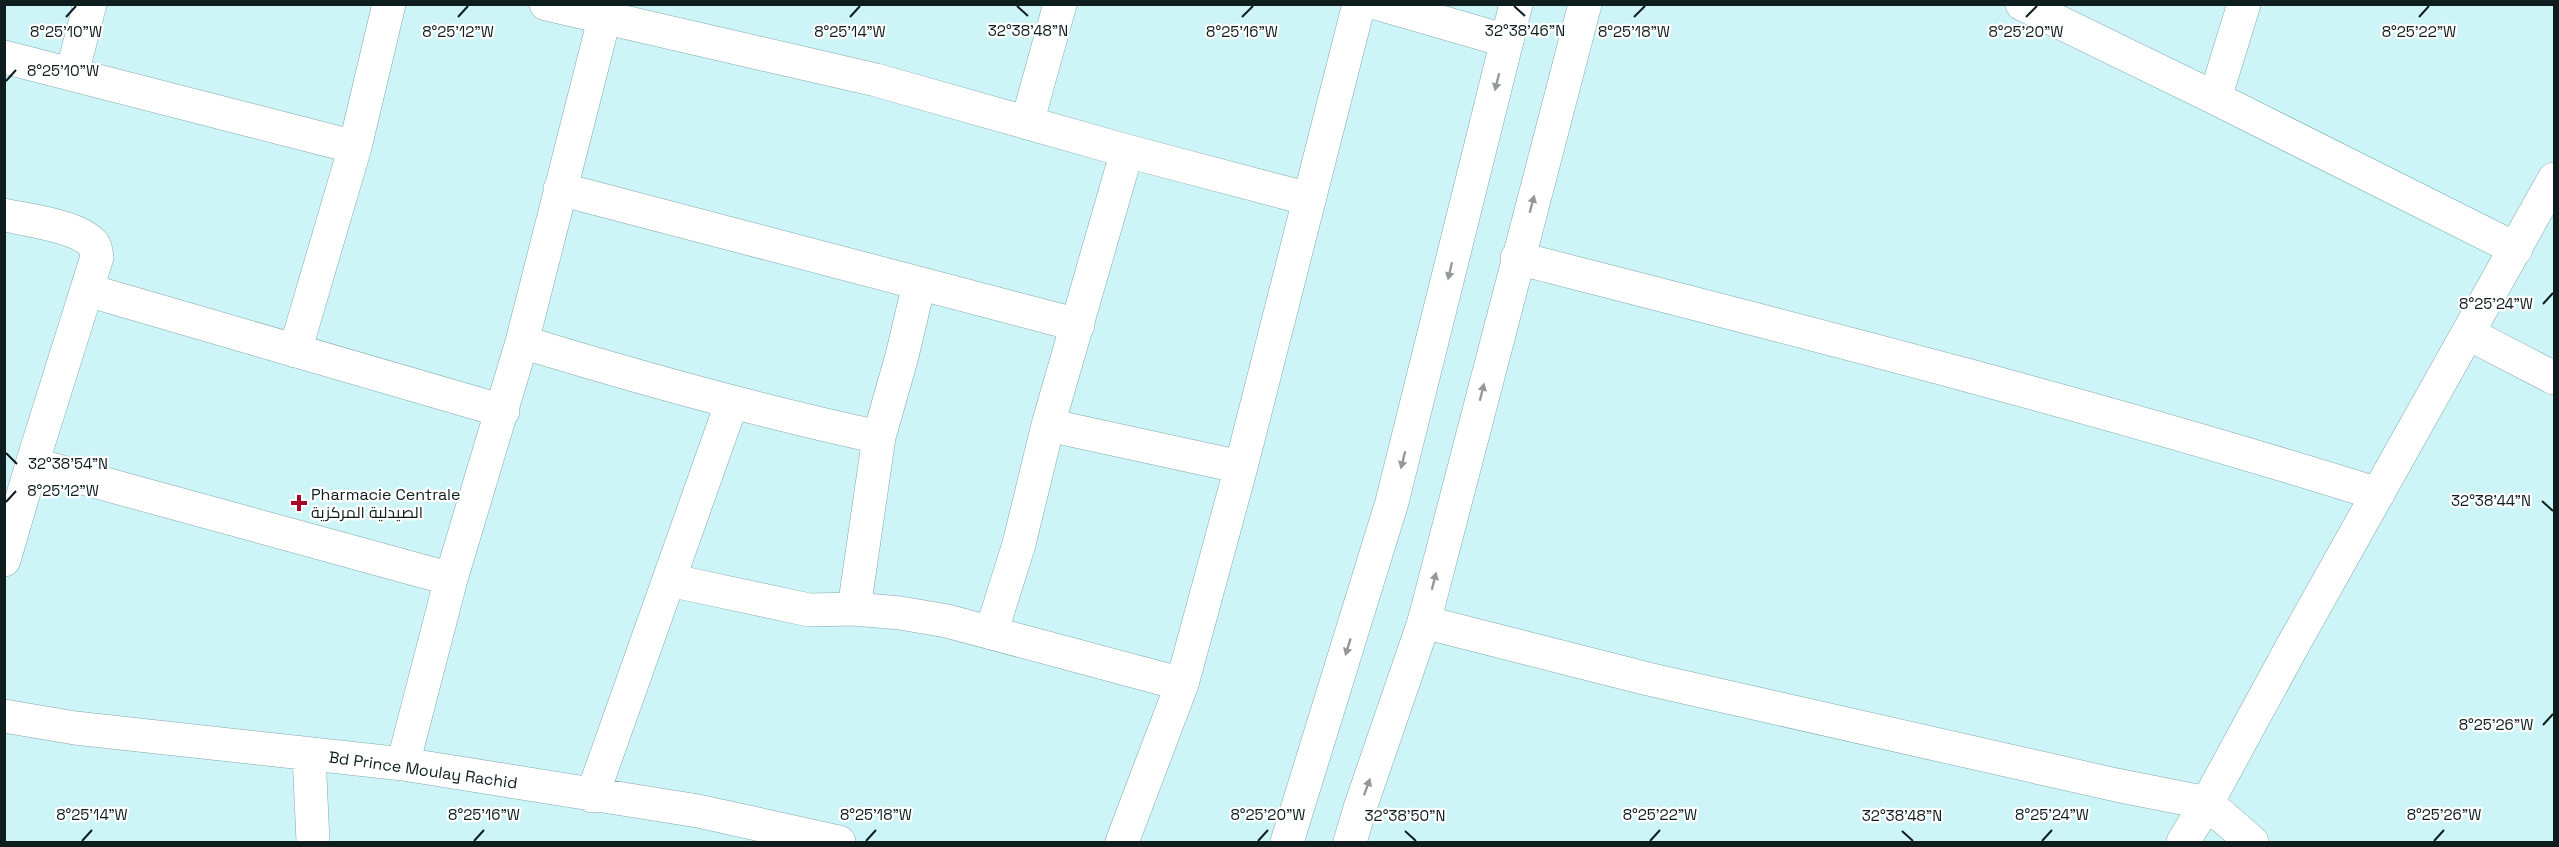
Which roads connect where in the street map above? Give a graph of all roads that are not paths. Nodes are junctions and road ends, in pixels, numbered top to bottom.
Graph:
1 (90, 4) edge
2 (389, 4) edge
3 (546, 4) edge
4 (1060, 4) edge
5 (1359, 4) edge
6 (1379, 4) edge
7 (1516, 4) edge
8 (1585, 4) edge
9 (2244, 4) edge
10 (2040, 9) edge
11 (606, 11) edge
12 (1507, 42) junction
13 (4, 57) edge
14 (72, 73) junction
15 (2215, 98) junction
16 (1027, 123) junction
17 (355, 147) junction
18 (1127, 151) junction
19 (2554, 179) edge
20 (560, 189) junction
21 (1309, 199) junction
22 (4, 215) edge
23 (2516, 249) junction
24 (1517, 258) junction
25 (919, 284) junction
26 (87, 290) junction
27 (1077, 325) junction
28 (2469, 334) junction
29 (522, 342) junction
30 (295, 351) junction
31 (2554, 378) edge
32 (732, 402) junction
33 (502, 411) junction
34 (1048, 425) junction
35 (879, 436) junction
36 (32, 464) junction
37 (1241, 467) junction
38 (2378, 494) junction
39 (4, 561) edge
40 (451, 579) junction
41 (669, 580) junction
42 (854, 609) junction
43 (1424, 622) junction
44 (991, 633) junction
45 (1182, 684) junction
46 (4, 716) edge
47 (309, 754) junction
48 (403, 764) junction
49 (592, 796) junction
50 (2207, 803) junction
51 (313, 843) edge
52 (839, 843) edge
53 (1122, 843) edge
54 (1287, 843) edge
55 (1350, 843) edge
56 (2183, 843) edge
57 (2252, 843) edge

1 - 14 street
2 - 17 street
3 - 11 street
4 - 16 street
5 - 21 street
6 - 12 street
7 - 12 street
24 -> 8 street
9 - 15 street
10 - 15 street
11 - 16 street
11 - 20 street
12 -> 54 street
13 - 14 street
14 - 17 street
15 - 23 street
16 - 18 street
17 - 30 street
18 - 21 street
18 - 27 street
19 - 23 street
20 - 25 street
20 - 29 street
21 - 37 street
22 - 26 street
23 - 28 street
24 - 38 street
43 -> 24 street
25 - 27 street
25 - 35 street
26 - 30 street
26 - 36 street
27 - 34 street
28 - 31 street
28 - 38 street
29 - 32 street
29 - 33 street
30 - 33 street
32 - 35 street
32 - 41 street
33 - 40 street
34 - 37 street
34 - 44 street
35 - 42 street
36 - 39 street
36 - 40 street
37 - 45 street
38 - 50 street
40 - 48 street
41 - 42 street
41 - 49 street
42 - 44 street
43 - 50 street
55 -> 43 street
44 - 45 street
45 - 53 street
46 - 47 street, Bd Prince Moulay Rachid
47 - 48 street, Bd Prince Moulay Rachid
47 - 51 street
48 - 49 street, Bd Prince Moulay Rachid
49 - 52 street, Bd Prince Moulay Rachid
50 - 56 street
50 - 57 street

